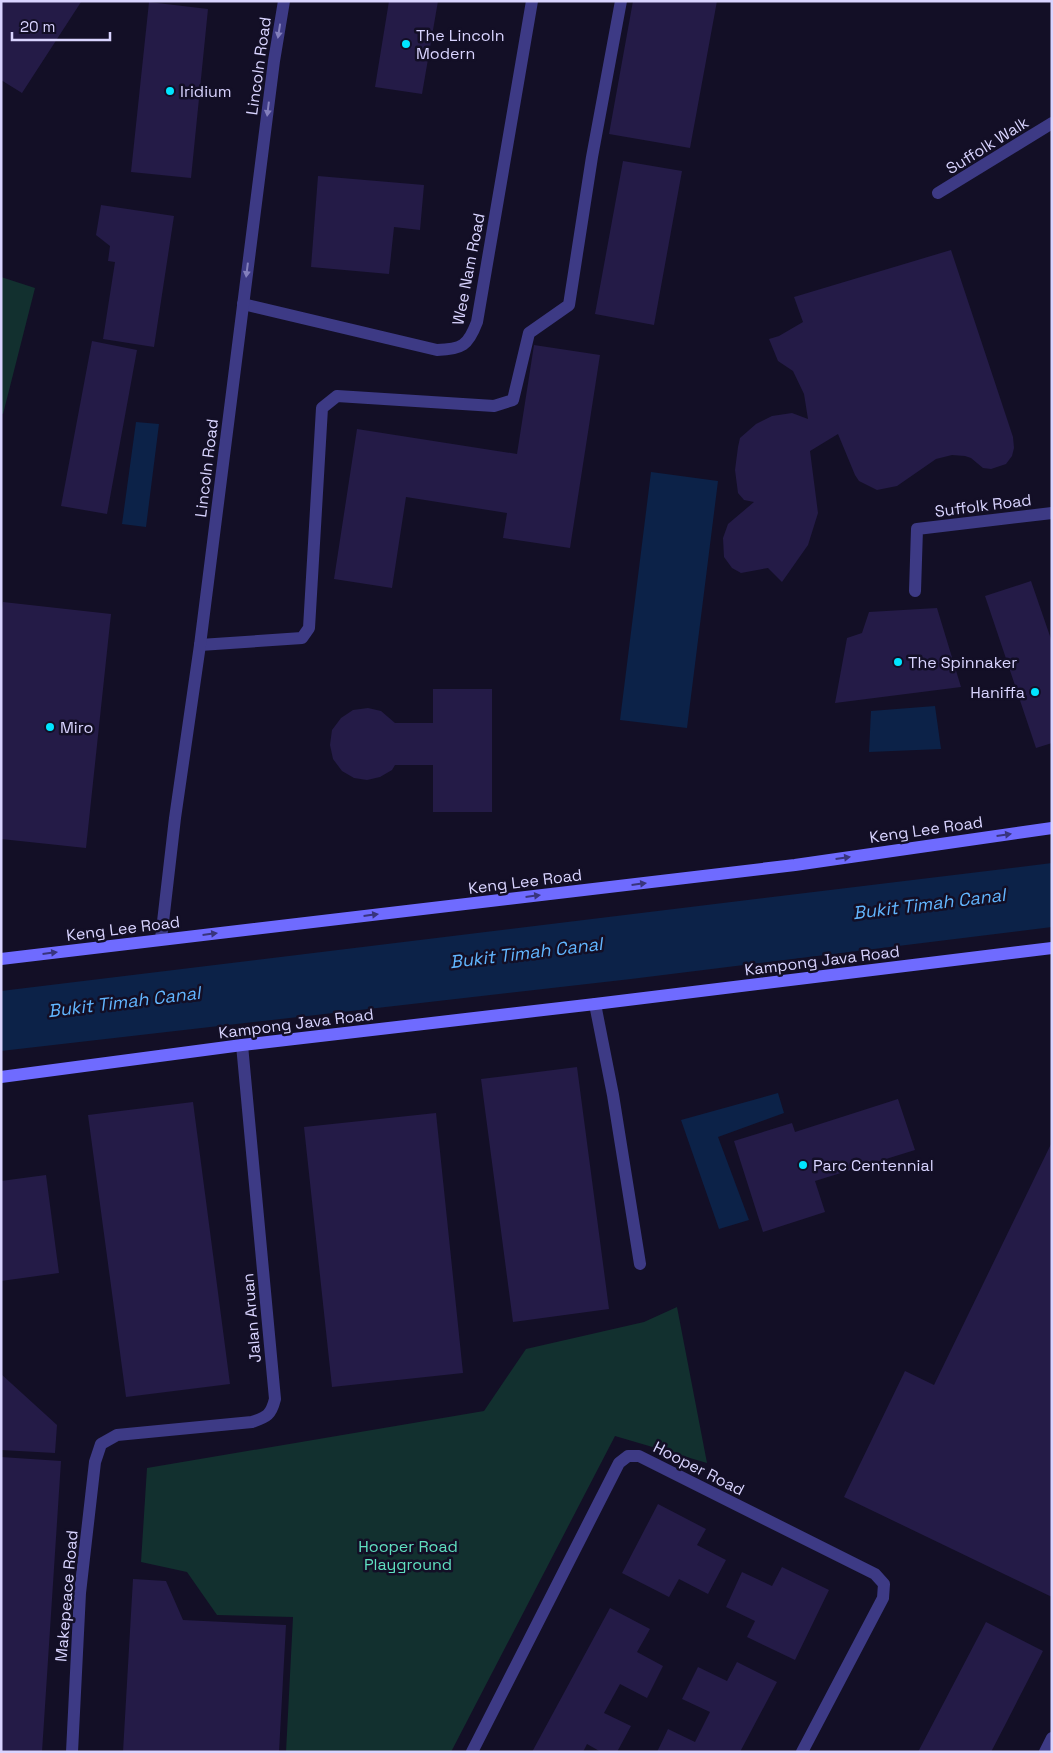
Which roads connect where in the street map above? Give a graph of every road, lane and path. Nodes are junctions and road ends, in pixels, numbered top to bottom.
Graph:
1 (284, 1) edge
2 (532, 1) edge
3 (621, 1) edge
4 (1052, 123) edge
5 (938, 194) dead end
6 (243, 304) junction
7 (1052, 513) edge
8 (915, 591) dead end
9 (200, 645) junction
10 (1052, 828) edge
11 (161, 939) junction
12 (1052, 948) edge
13 (1, 960) edge
14 (595, 1004) junction
15 (242, 1046) junction
16 (1, 1076) edge
17 (640, 1264) dead end
18 (100, 1444) joint
19 (1052, 1738) edge
20 (72, 1752) edge
21 (472, 1752) edge
22 (802, 1752) edge
23 (1045, 1752) edge

1 -> 6 street, Lincoln Road
2 - 6 street, Wee Nam Road
3 - 9 street
4 - 5 street, Suffolk Walk
6 - 9 street, Lincoln Road
7 - 8 street, Suffolk Road
9 - 11 street, Lincoln Road
11 -> 10 street, Keng Lee Road
13 -> 11 street, Keng Lee Road
12 - 14 street, Kampong Java Road
14 - 15 street, Kampong Java Road
14 - 17 street
15 - 16 street, Kampong Java Road
15 - 18 street, Jalan Aruan
18 - 20 street, Makepeace Road
19 - 23 street
21 - 22 street, Hooper Road

